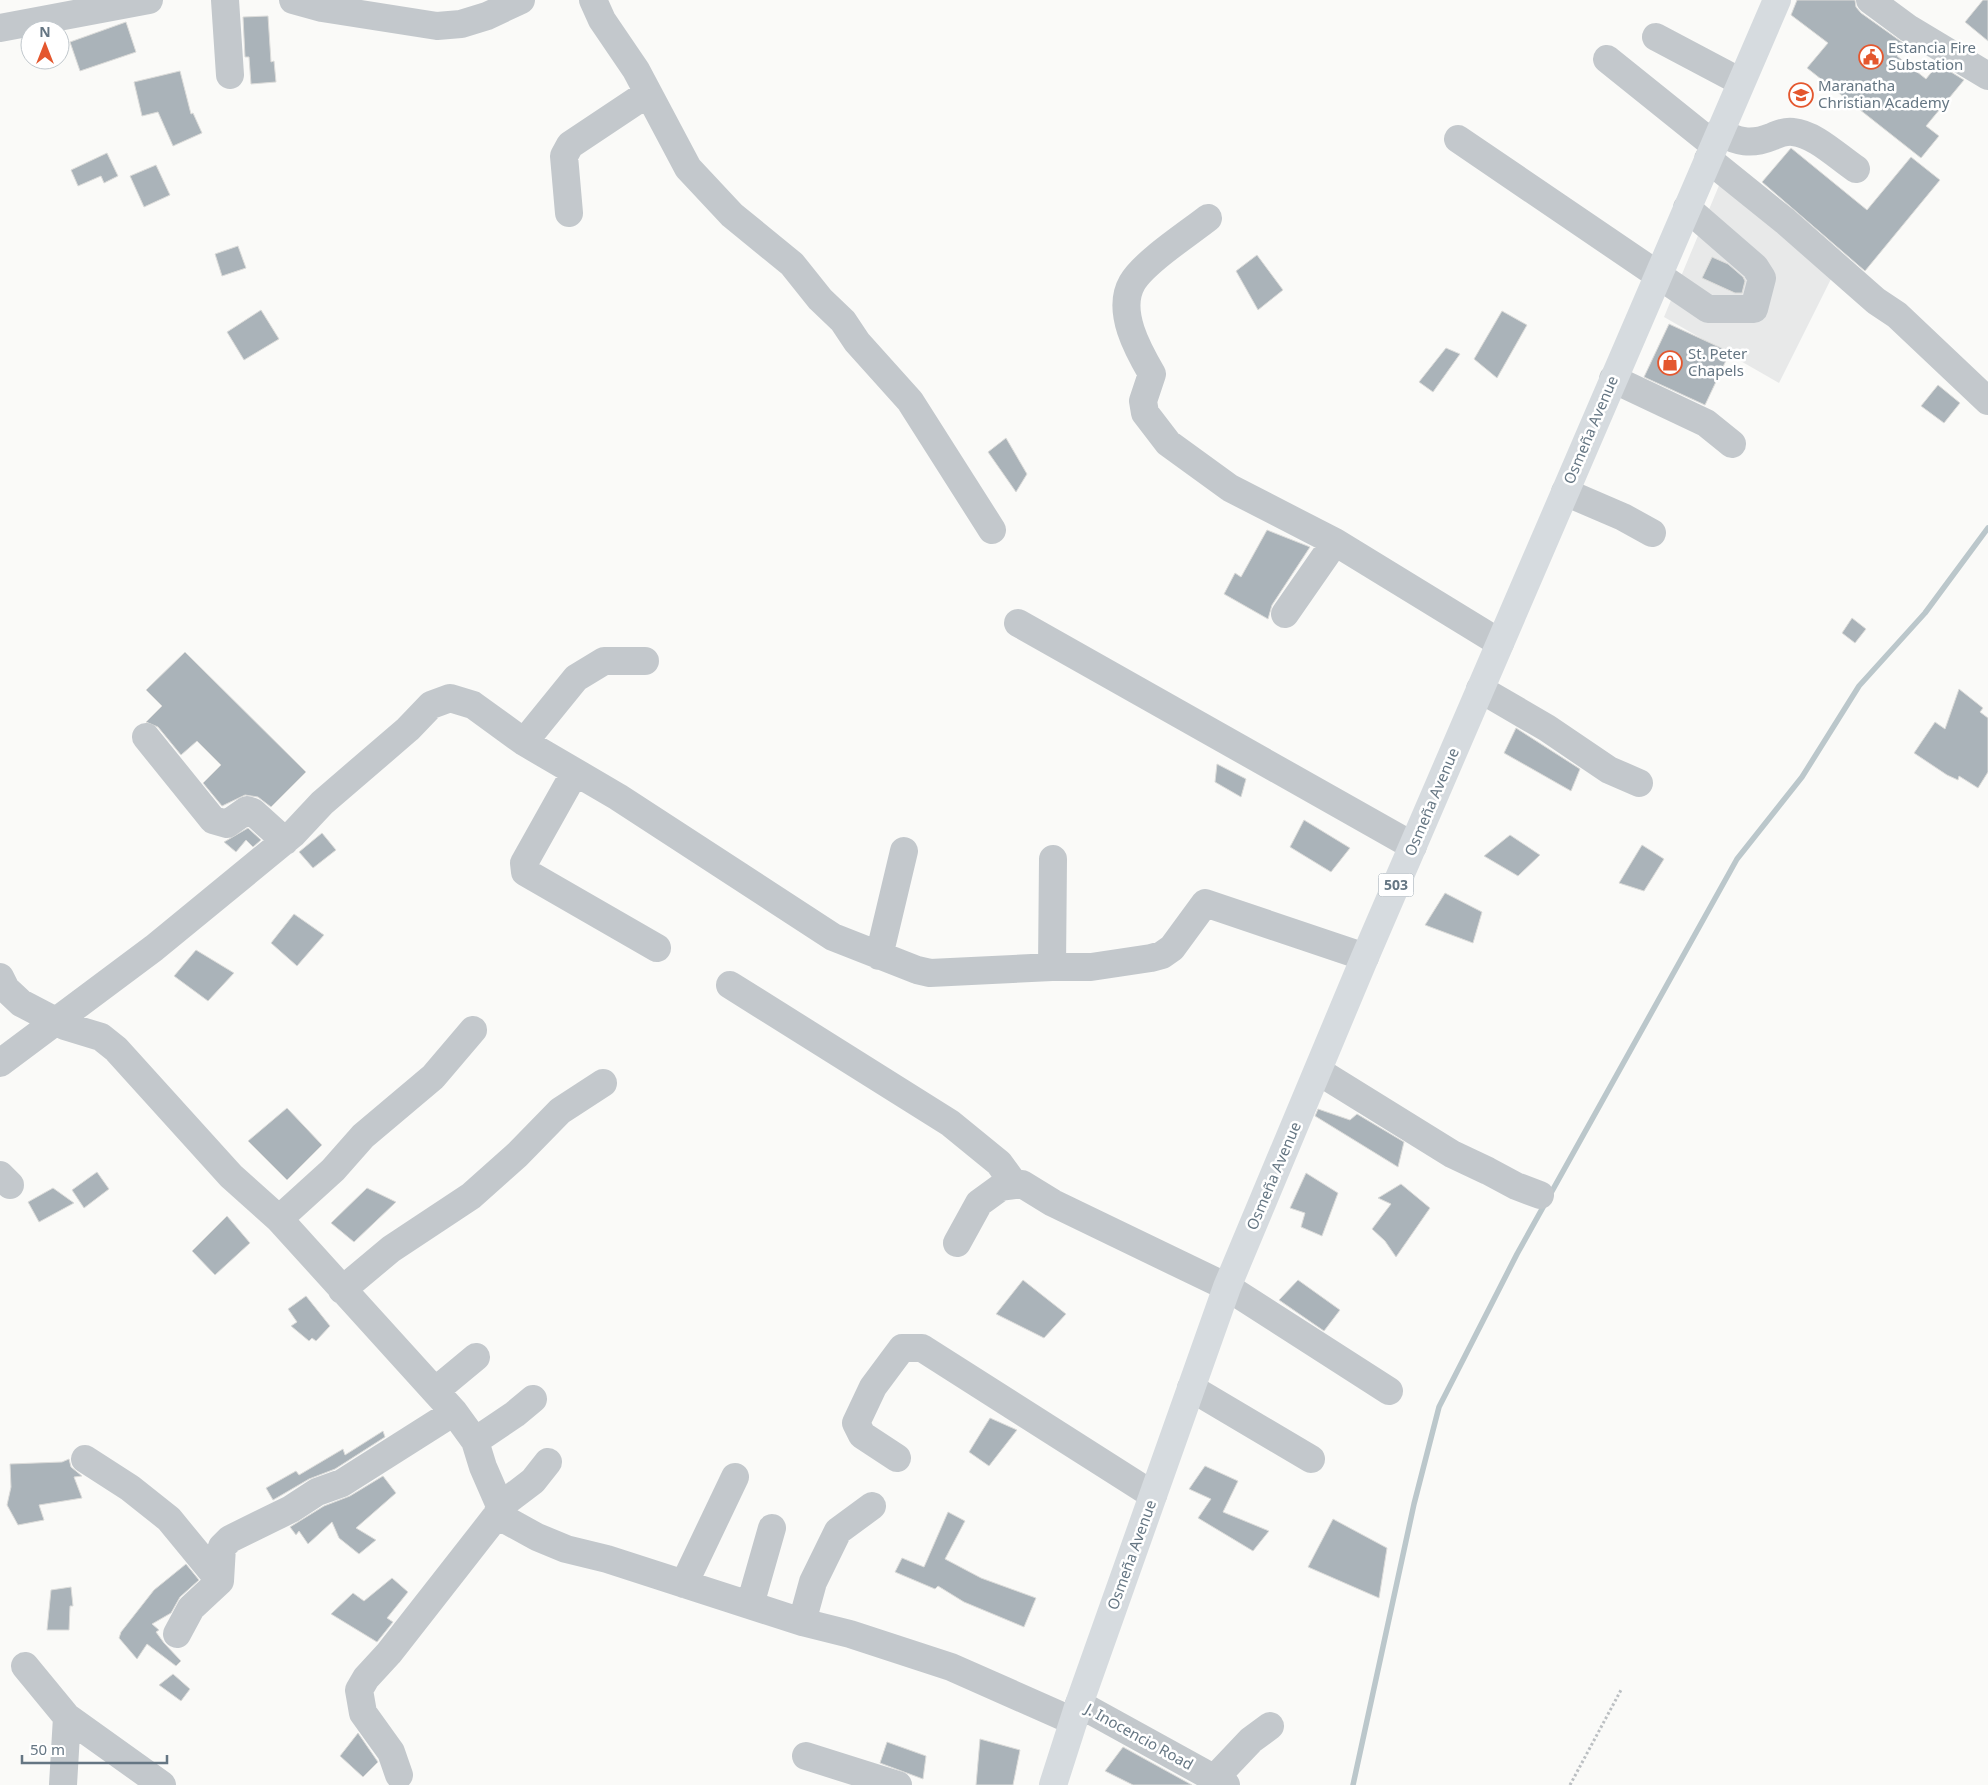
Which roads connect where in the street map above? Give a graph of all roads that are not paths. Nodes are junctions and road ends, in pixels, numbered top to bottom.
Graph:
1 (149, 0) edge
2 (225, 0) edge
3 (292, 0) edge
4 (521, 0) edge
5 (593, 0) edge
6 (1777, 0) edge
7 (1870, 0) edge
8 (322, 4) edge
9 (0, 28) edge
10 (1656, 37) dead end
11 (1607, 59) dead end
12 (230, 75) dead end
13 (1988, 76) edge
14 (1741, 82) junction
15 (648, 93) junction
16 (1458, 139) dead end
17 (1714, 146) junction
18 (1856, 169) dead end
19 (1687, 208) junction
20 (569, 213) dead end
21 (1208, 218) dead end
22 (1657, 277) junction
23 (1613, 379) junction
24 (1988, 401) edge
25 (1732, 444) dead end
26 (1565, 492) junction
27 (992, 530) dead end
28 (1652, 534) dead end
29 (1335, 542) junction
30 (1285, 614) dead end
31 (1018, 623) dead end
32 (1500, 643) junction
33 (645, 661) dead end
34 (1480, 689) junction
35 (146, 737) dead end
36 (524, 742) junction
37 (575, 772) junction
38 (1639, 783) dead end
39 (285, 841) junction
40 (1413, 846) junction
41 (904, 851) dead end
42 (1052, 859) dead end
43 (657, 948) dead end
44 (879, 956) junction
45 (1365, 957) junction
46 (1052, 967) junction
47 (0, 977) edge
48 (730, 985) dead end
49 (55, 1022) junction
50 (473, 1030) dead end
51 (0, 1063) edge
52 (1318, 1071) junction
53 (603, 1083) dead end
54 (1015, 1185) junction
55 (1540, 1195) dead end
56 (279, 1219) junction
57 (957, 1243) dead end
58 (1227, 1287) junction
59 (342, 1290) junction
60 (476, 1357) dead end
61 (1191, 1388) junction
62 (435, 1391) junction
63 (1390, 1391) dead end
64 (533, 1399) dead end
65 (454, 1412) junction
66 (475, 1441) junction
67 (897, 1458) dead end
68 (85, 1459) dead end
69 (1311, 1459) dead end
70 (548, 1462) dead end
71 (735, 1477) dead end
72 (1153, 1495) junction
73 (872, 1506) dead end
74 (499, 1510) junction
75 (772, 1528) dead end
76 (220, 1581) junction
77 (684, 1584) junction
78 (750, 1605) junction
79 (802, 1622) junction
80 (177, 1634) dead end
81 (25, 1666) dead end
82 (1076, 1712) junction
83 (67, 1717) junction
84 (1270, 1726) dead end
85 (806, 1756) dead end
86 (399, 1775) dead end
87 (1221, 1782) edge
88 (63, 1785) edge
89 (162, 1785) edge
90 (898, 1785) edge
91 (1053, 1785) edge

1 - 9 street
2 - 12 street
3 - 8 street
4 - 8 street
5 - 15 street
6 - 14 main road, Osmeña Avenue / 503
7 - 13 street
10 - 14 street
11 - 17 street
14 - 17 main road, Osmeña Avenue / 503
15 - 20 street
15 - 27 street
16 - 22 street
17 - 18 street
17 - 19 main road, Osmeña Avenue / 503
17 - 24 street
19 - 22 main road, Osmeña Avenue / 503
19 - 22 street
21 - 29 street
22 - 23 main road, Osmeña Avenue / 503
23 - 25 street
23 - 26 main road, Osmeña Avenue / 503
26 - 28 street
26 - 32 main road, Osmeña Avenue / 503
29 - 30 street
29 - 32 street
31 - 40 street
32 - 34 main road, Osmeña Avenue / 503
33 - 36 street
34 - 38 street
34 - 40 main road, Osmeña Avenue / 503
35 - 39 street
36 - 37 street
36 - 39 street
37 - 43 street
37 - 44 street
39 - 49 street
40 - 45 main road, Osmeña Avenue / 503
41 - 44 street
42 - 46 street
44 - 46 street
45 - 46 street
45 - 52 main road, Osmeña Avenue / 503
47 - 49 street
48 - 54 street
49 - 51 street
49 - 56 street
50 - 56 street
52 - 55 street
52 - 58 main road, Osmeña Avenue / 503
53 - 59 street
54 - 57 street
54 - 58 street
56 - 59 street
58 - 61 main road, Osmeña Avenue / 503
58 - 63 street
59 - 62 street
60 - 62 street
61 - 69 street
61 - 72 main road, Osmeña Avenue / 503
62 - 65 street
64 - 66 street
65 - 66 street
65 - 76 street
66 - 74 street
67 - 72 street
68 - 76 street
70 - 74 street
71 - 77 street
72 - 82 main road, Osmeña Avenue / 503
73 - 79 street
74 - 77 street, J. Inocencio Road
74 - 86 street
75 - 78 street
76 - 80 street
77 - 78 street, J. Inocencio Road
78 - 79 street, J. Inocencio Road
79 - 82 street, J. Inocencio Road
81 - 83 street
82 - 87 street, J. Inocencio Road
82 - 91 main road, Osmeña Avenue / 503
83 - 88 street
83 - 89 street
84 - 87 street
85 - 90 street

